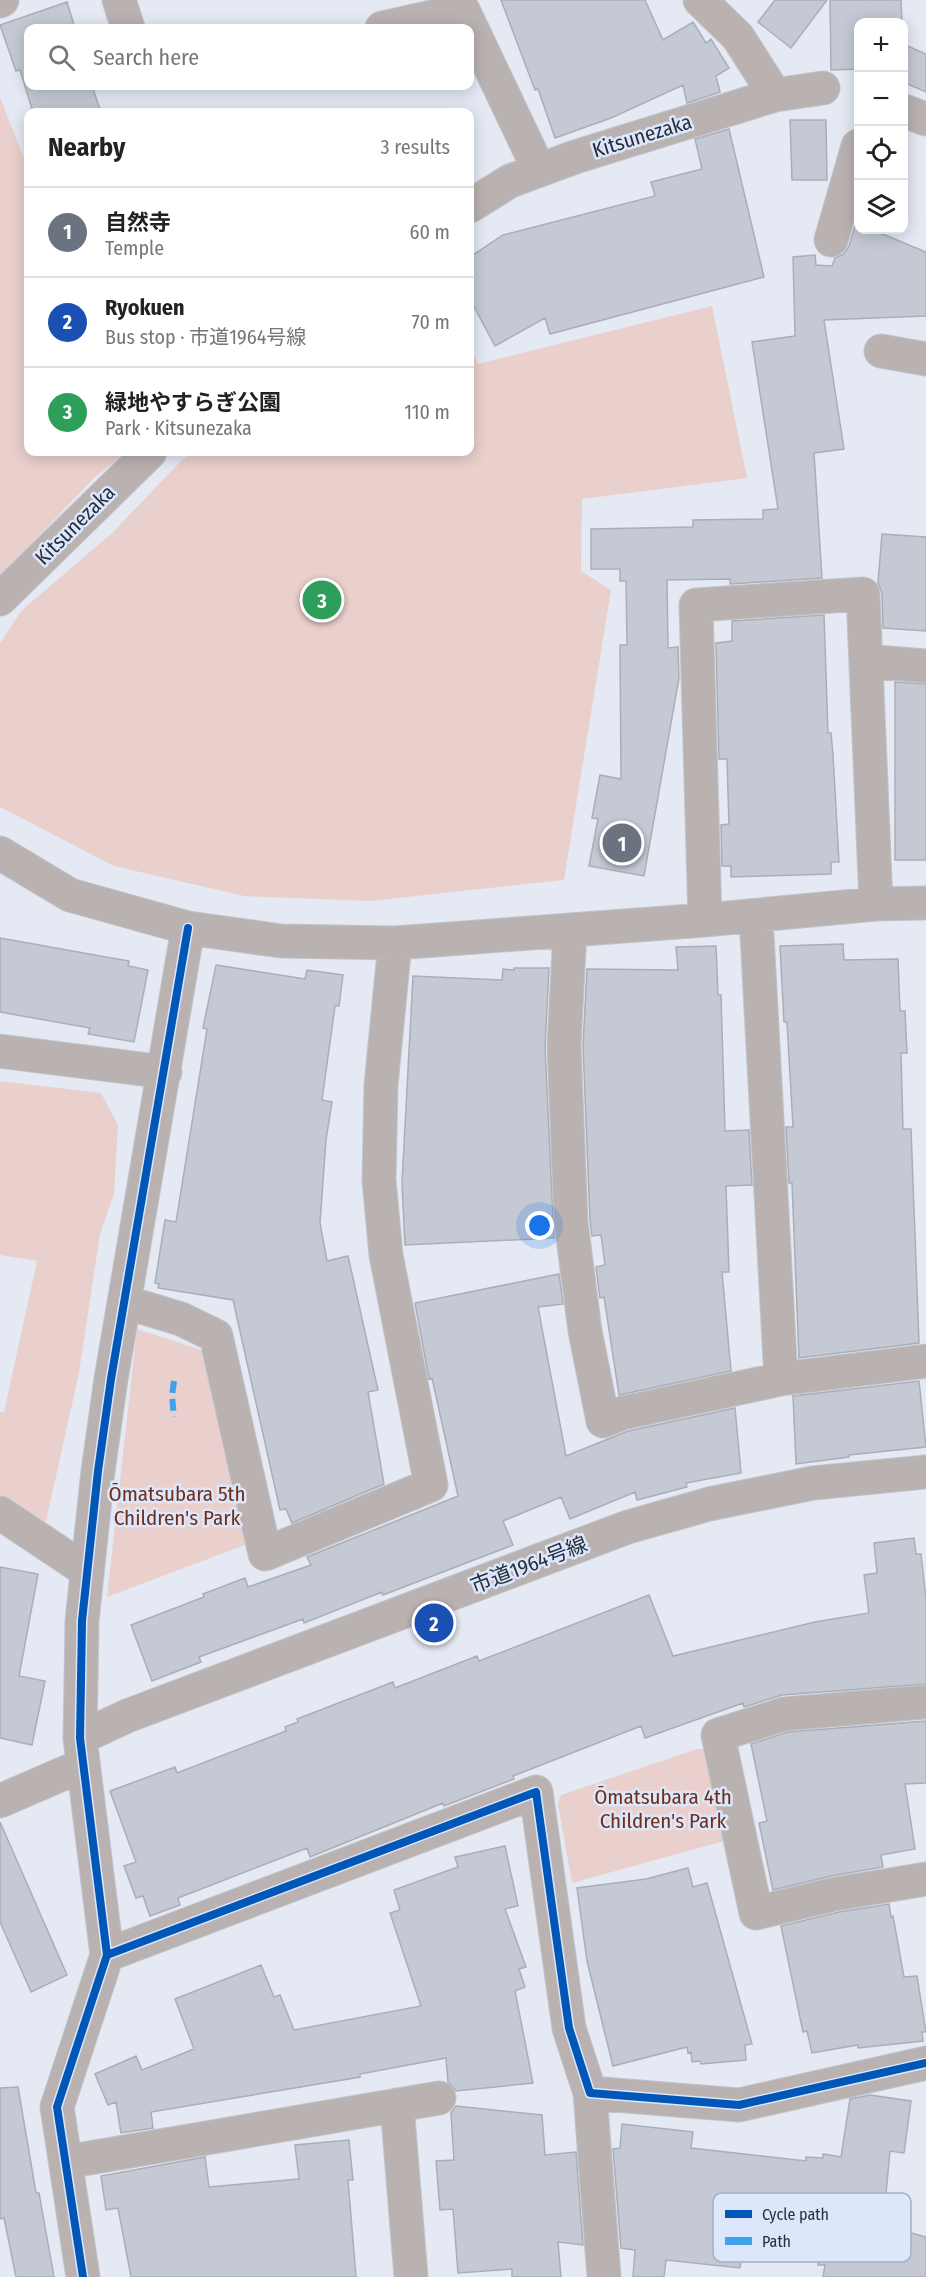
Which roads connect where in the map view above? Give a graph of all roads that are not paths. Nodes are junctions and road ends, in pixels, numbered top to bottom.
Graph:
1 (119, 0) edge
2 (700, 0) edge
3 (127, 24) edge
4 (400, 24) edge
5 (470, 24) edge
6 (474, 33) edge
7 (823, 88) dead end
8 (775, 95) junction
9 (908, 113) edge
10 (926, 119) edge
11 (854, 160) edge
12 (539, 170) junction
13 (474, 204) edge
14 (831, 240) dead end
15 (881, 351) dead end
16 (926, 359) edge
17 (146, 456) edge
18 (0, 599) edge
19 (866, 661) junction
20 (926, 666) edge
21 (0, 853) edge
22 (926, 903) edge
23 (876, 904) junction
24 (756, 916) junction
25 (705, 920) junction
26 (188, 928) junction
27 (570, 930) junction
28 (395, 943) junction
29 (0, 1051) edge
30 (165, 1072) junction
31 (125, 1302) junction
32 (926, 1360) edge
33 (781, 1379) junction
34 (926, 1472) edge
35 (0, 1513) edge
36 (87, 1571) junction
37 (926, 1702) edge
38 (81, 1751) junction
39 (0, 1801) edge
40 (926, 1879) edge
41 (107, 1955) junction
42 (926, 2063) edge
43 (590, 2092) junction
44 (439, 2098) dead end
45 (398, 2105) junction
46 (66, 2162) junction
47 (84, 2277) edge
48 (411, 2277) edge
49 (604, 2277) edge

1 - 3 street
2 - 8 street
4 - 5 street
6 - 12 street
7 - 8 street, Kitsunezaka
8 - 12 street, Kitsunezaka
9 - 10 street
11 - 14 street
12 - 13 street, Kitsunezaka
15 - 16 street
17 - 18 street, Kitsunezaka
19 - 20 street
19 - 23 street
19 - 25 street
21 - 26 street
22 - 23 street
23 - 24 street
24 - 25 street
24 - 33 street
25 - 27 street
26 - 28 street
26 - 30 street
27 - 28 street
27 - 33 street
28 - 31 street
29 - 30 street
30 - 31 street
31 - 36 street
32 - 33 street
34 - 38 street, 市道1964号線
35 - 36 street
36 - 38 street
37 - 40 street
38 - 39 street, 市道1964号線
38 - 41 street
41 - 43 street
41 - 46 street
42 - 43 street
43 - 49 street
44 - 45 street
45 - 46 street
45 - 48 street
46 - 47 street

